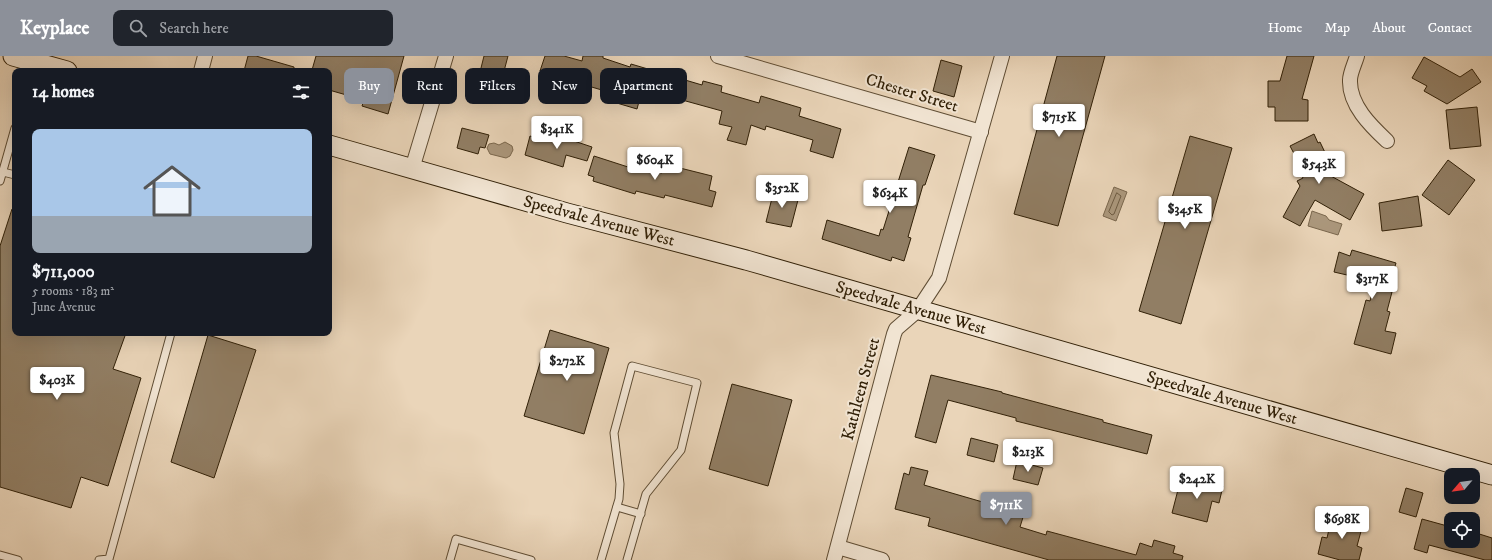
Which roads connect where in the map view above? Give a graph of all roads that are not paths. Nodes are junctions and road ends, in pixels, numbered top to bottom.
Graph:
1 (13, 56) edge
2 (205, 56) edge
3 (446, 56) edge
4 (718, 56) edge
5 (1002, 56) edge
6 (1357, 56) edge
7 (37, 67) edge
8 (202, 68) edge
9 (981, 132) junction
10 (12, 139) edge
11 (1387, 141) dead end
12 (332, 146) edge
13 (412, 169) junction
14 (3, 172) junction
15 (12, 174) edge
16 (0, 180) edge
17 (918, 310) junction
18 (170, 336) edge
19 (1492, 475) edge
20 (617, 507) junction
21 (641, 514) junction
22 (836, 554) edge
23 (0, 555) edge
24 (18, 560) edge
25 (99, 560) edge
26 (109, 560) edge
27 (450, 560) edge
28 (531, 560) edge
29 (601, 560) edge
30 (627, 560) edge
31 (882, 560) edge

1 - 7 main road
2 - 8 street
3 - 13 street
4 - 9 street, Chester Street
5 - 9 street, Kathleen Street
6 - 11 street
9 - 17 street, Kathleen Street
10 - 14 lane
12 - 13 main road, Speedvale Avenue West
13 - 17 main road, Speedvale Avenue West
14 - 15 lane
14 - 16 lane
17 - 19 main road, Speedvale Avenue West
17 - 22 street, Kathleen Street
18 - 26 lane
20 - 21 lane
20 - 21 lane
20 - 29 lane
21 - 30 lane
22 - 31 street
23 - 24 lane
25 - 26 lane
27 - 28 lane

